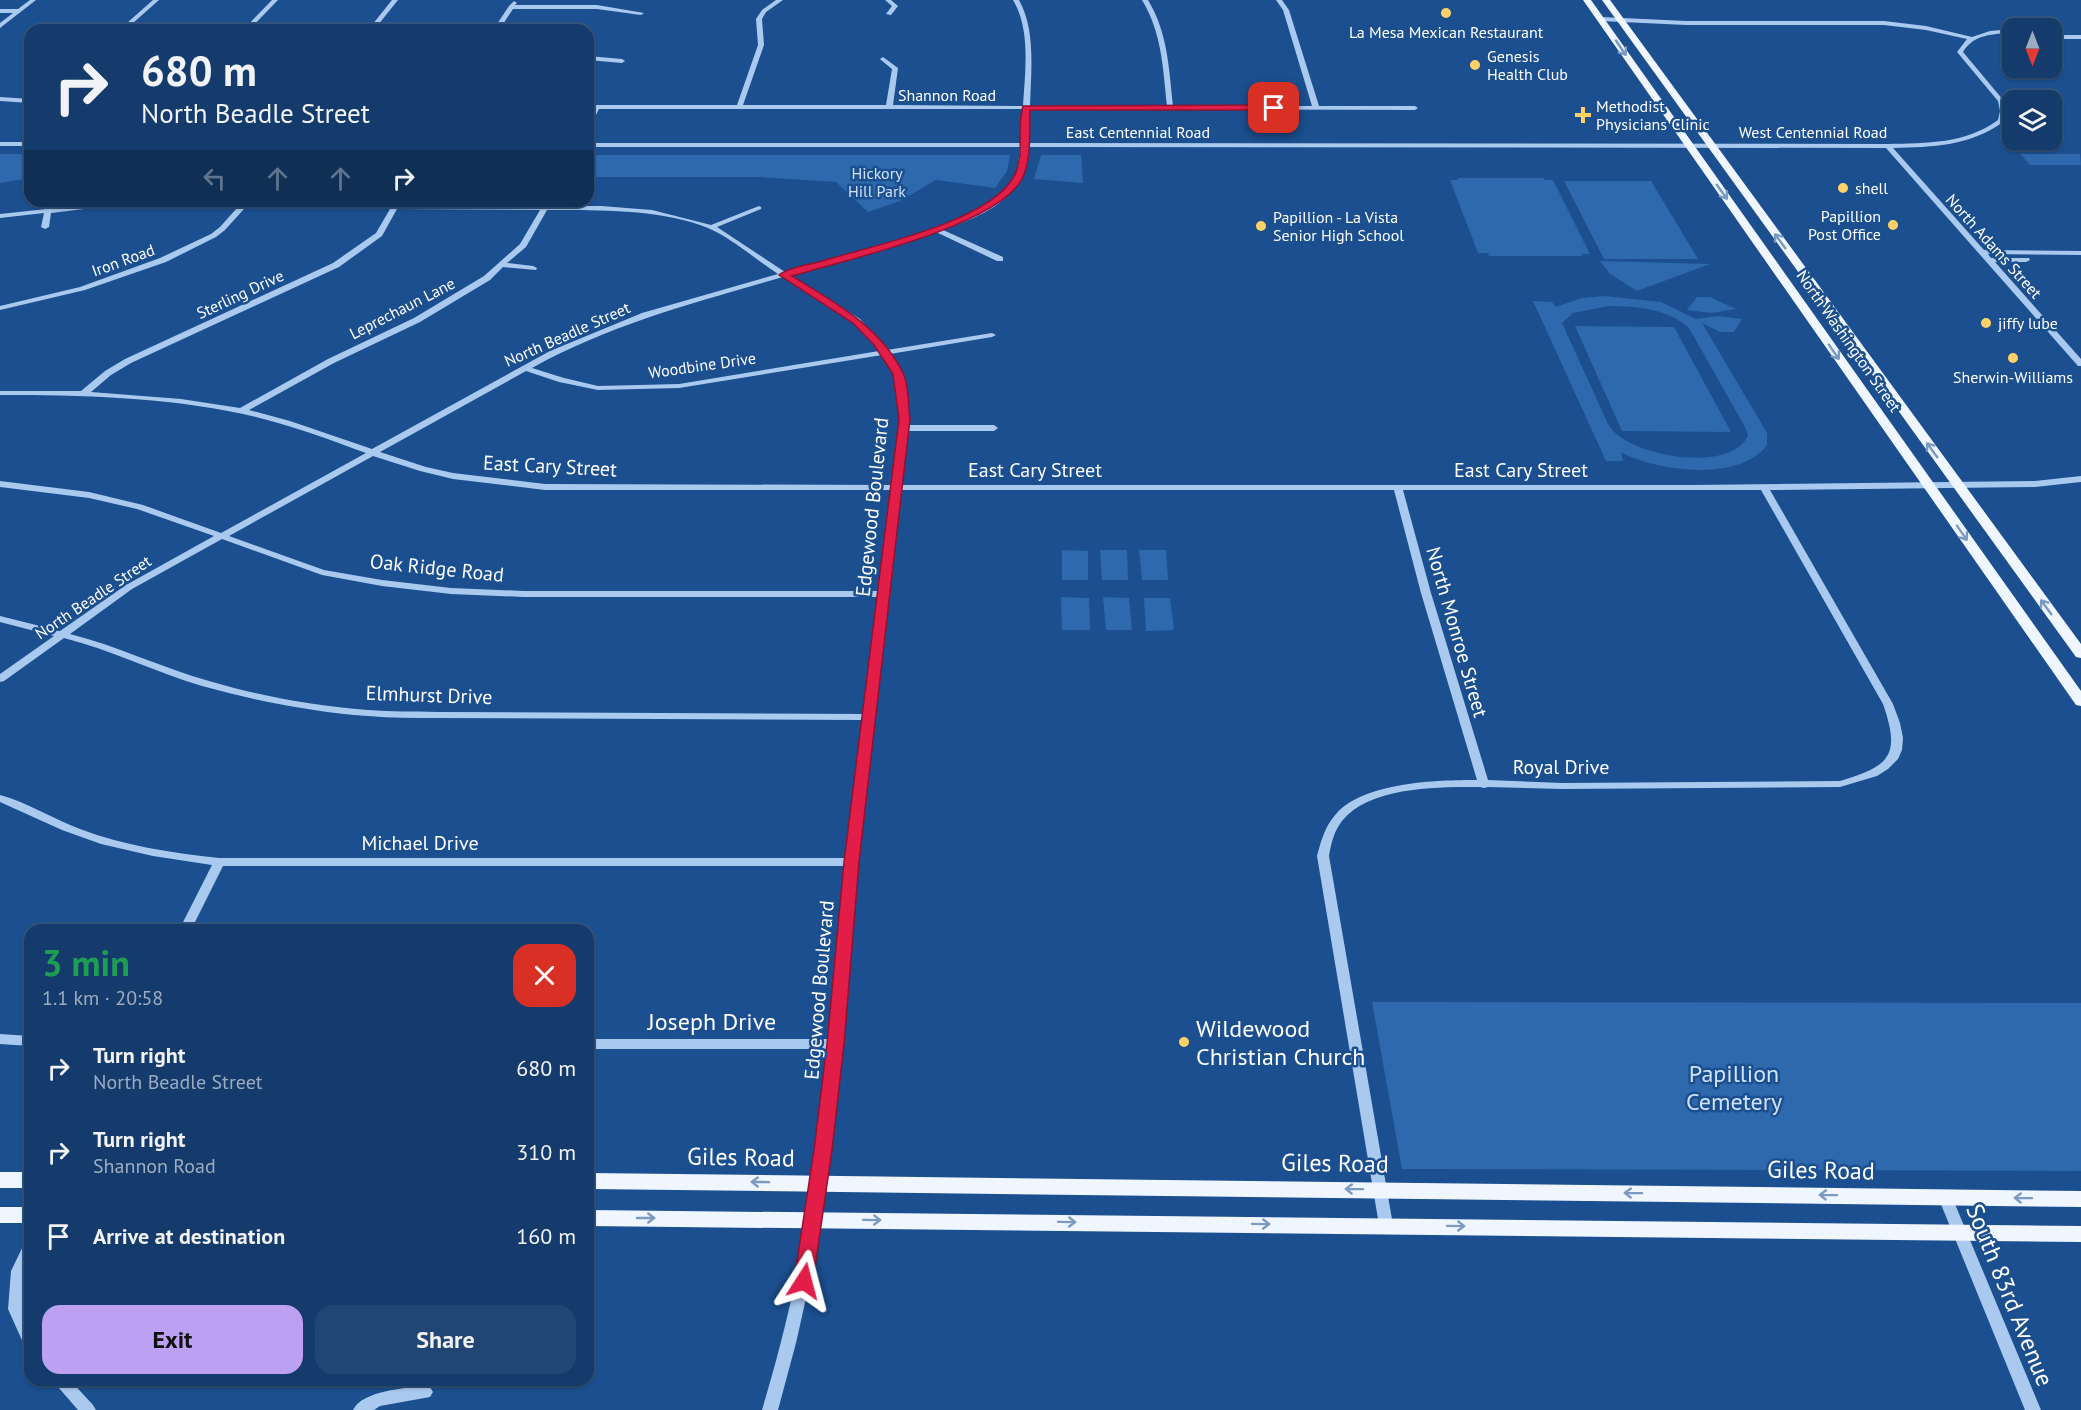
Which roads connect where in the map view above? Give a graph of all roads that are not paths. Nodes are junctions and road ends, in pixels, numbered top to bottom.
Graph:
1 (33, 0) edge
2 (156, 0) edge
3 (275, 0) edge
4 (395, 0) edge
5 (516, 0) edge
6 (780, 0) edge
7 (888, 0) edge
8 (1016, 0) edge
9 (1145, 0) edge
10 (1279, 0) edge
11 (1587, 0) edge
12 (1606, 0) edge
13 (511, 7) junction
14 (0, 11) edge
15 (20, 11) junction
16 (641, 13) dead end
17 (889, 14) dead end
18 (1601, 19) junction
19 (1620, 20) junction
20 (129, 24) edge
21 (252, 24) edge
22 (376, 24) edge
23 (500, 24) edge
24 (0, 26) edge
25 (2062, 31) edge
26 (2002, 32) edge
27 (2081, 32) edge
28 (2002, 37) edge
29 (2062, 37) edge
30 (2081, 37) edge
31 (1972, 39) junction
32 (594, 59) edge
33 (883, 59) dead end
34 (622, 61) dead end
35 (0, 99) edge
36 (24, 100) edge
37 (597, 107) joint
38 (739, 108) junction
39 (889, 108) junction
40 (1026, 108) junction
41 (1170, 108) junction
42 (1316, 108) junction
43 (1415, 108) dead end
44 (594, 113) edge
45 (0, 144) edge
46 (24, 144) edge
47 (594, 145) edge
48 (1025, 145) junction
49 (1687, 145) junction
50 (1710, 145) junction
51 (1888, 146) junction
52 (242, 207) junction
53 (395, 207) joint
54 (546, 207) edge
55 (594, 207) edge
56 (759, 208) dead end
57 (48, 210) junction
58 (0, 216) edge
59 (45, 227) dead end
60 (711, 227) junction
61 (937, 230) junction
62 (1981, 252) junction
63 (2081, 253) edge
64 (1000, 259) dead end
65 (1988, 260) junction
66 (2081, 260) edge
67 (503, 265) junction
68 (533, 268) dead end
69 (784, 275) junction
70 (0, 308) edge
71 (992, 335) dead end
72 (884, 352) junction
73 (2081, 363) edge
74 (525, 368) junction
75 (0, 393) edge
76 (84, 393) junction
77 (241, 411) junction
78 (904, 428) junction
79 (994, 428) dead end
80 (373, 452) junction
81 (2081, 479) edge
82 (0, 484) edge
83 (1928, 485) junction
84 (1958, 485) junction
85 (1764, 487) junction
86 (897, 488) junction
87 (1398, 488) junction
88 (222, 536) junction
89 (884, 594) junction
90 (0, 619) edge
91 (62, 635) junction
92 (2081, 654) edge
93 (0, 679) edge
94 (2081, 702) edge
95 (869, 717) junction
96 (1484, 784) junction
97 (0, 798) edge
98 (219, 862) junction
99 (852, 862) junction
100 (188, 924) edge
101 (0, 1039) edge
102 (24, 1041) edge
103 (594, 1044) edge
104 (836, 1044) junction
105 (0, 1180) edge
106 (24, 1180) edge
107 (594, 1181) edge
108 (818, 1183) junction
109 (1381, 1190) junction
110 (1946, 1197) junction
111 (2081, 1199) edge
112 (0, 1215) edge
113 (24, 1215) edge
114 (594, 1218) edge
115 (813, 1219) junction
116 (1386, 1225) junction
117 (1960, 1233) junction
118 (2081, 1234) edge
119 (24, 1258) edge
120 (24, 1329) edge
121 (66, 1386) edge
122 (425, 1392) dead end
123 (88, 1410) edge
124 (361, 1410) edge
125 (770, 1410) edge
126 (2033, 1410) edge

1 - 15 street
2 - 20 street
3 - 21 street
4 - 22 street
5 - 13 street
6 - 38 street
7 - 17 street
8 - 40 street, North Beadle Street
9 - 41 street
10 - 42 street
11 - 18 main road, North Washington Street
12 - 19 main road, North Washington Street
13 - 16 street
13 - 23 street
14 - 15 street
15 - 24 street
18 - 19 street
18 -> 49 main road, North Washington Street
19 - 31 street
19 - 50 main road, North Washington Street
25 - 27 street
26 - 31 street
28 - 31 street
29 - 30 street
31 - 51 street, West Centennial Road
32 - 34 street
33 - 39 street
35 - 36 street
37 - 38 street, Shannon Road
37 - 44 street
38 - 39 street, Shannon Road
39 - 40 street, Shannon Road
40 - 41 street, Shannon Road
40 - 48 street, North Beadle Street
41 - 42 street, Shannon Road
42 - 43 street, Shannon Road
45 - 46 street
47 - 48 street, East Centennial Road
48 - 49 street, East Centennial Road
48 - 61 street, North Beadle Street
49 - 50 street, West Centennial Road
49 -> 83 main road, North Washington Street
50 - 51 street, West Centennial Road
84 -> 50 main road, North Washington Street
51 - 62 street, North Adams Street
52 - 53 street, Edgewood Boulevard
52 - 57 street, Edgewood Boulevard
52 - 70 street, Iron Road
53 - 76 street, Sterling Drive
54 - 67 street, Leprechaun Lane
55 - 60 street, Edgewood Boulevard
56 - 60 street
57 - 58 street, Edgewood Boulevard
57 - 59 street
60 - 69 street, Edgewood Boulevard
61 - 64 street
61 - 69 street, North Beadle Street
62 - 63 street
62 - 65 street, North Adams Street
65 - 66 street
65 - 73 street, North Adams Street
67 - 68 street
67 - 77 street, Leprechaun Lane
69 - 72 street, Edgewood Boulevard
69 - 74 street, North Beadle Street
71 - 72 street, Woodbine Drive
72 - 74 street, Woodbine Drive
72 - 78 street, Edgewood Boulevard
74 - 80 street, North Beadle Street
75 - 76 street, East Cary Street
76 - 77 street, East Cary Street
77 - 80 street, East Cary Street
78 - 79 street
78 - 86 street, Edgewood Boulevard
80 - 86 street, East Cary Street
80 - 88 street, North Beadle Street
81 - 84 street, East Cary Street
82 - 88 street, Oak Ridge Road
83 - 84 street, East Cary Street
83 - 85 street, East Cary Street
83 -> 94 main road, North Washington Street
92 -> 84 main road, North Washington Street
85 - 87 street, East Cary Street
85 - 96 street, Royal Drive
86 - 87 street, East Cary Street
86 - 89 street, Edgewood Boulevard
87 - 96 street, North Monroe Street
88 - 89 street, Oak Ridge Road
88 - 91 street, North Beadle Street
89 - 95 street, Edgewood Boulevard
90 - 91 street, Elmhurst Drive
91 - 93 street, North Beadle Street
91 - 95 street, Elmhurst Drive
95 - 99 street, Edgewood Boulevard
96 - 109 street, Royal Drive
97 - 98 street, Michael Drive
98 - 99 street, Michael Drive
98 - 100 street
99 - 104 street, Edgewood Boulevard
101 - 102 street
103 - 104 street, Joseph Drive
104 - 108 street, Edgewood Boulevard
105 - 106 main road
108 -> 107 main road, Giles Road
109 -> 108 main road, Giles Road
108 - 115 street, Edgewood Boulevard
110 -> 109 main road, Giles Road
109 - 116 street, Royal Drive
111 -> 110 main road, Giles Road
110 - 117 street, South 83rd Avenue
112 - 113 main road
114 -> 115 main road
115 -> 116 main road
115 - 125 street, Edgewood Boulevard
116 -> 117 main road
117 - 118 main road
117 - 126 street, South 83rd Avenue
119 - 120 street
121 - 123 street
122 - 124 street

